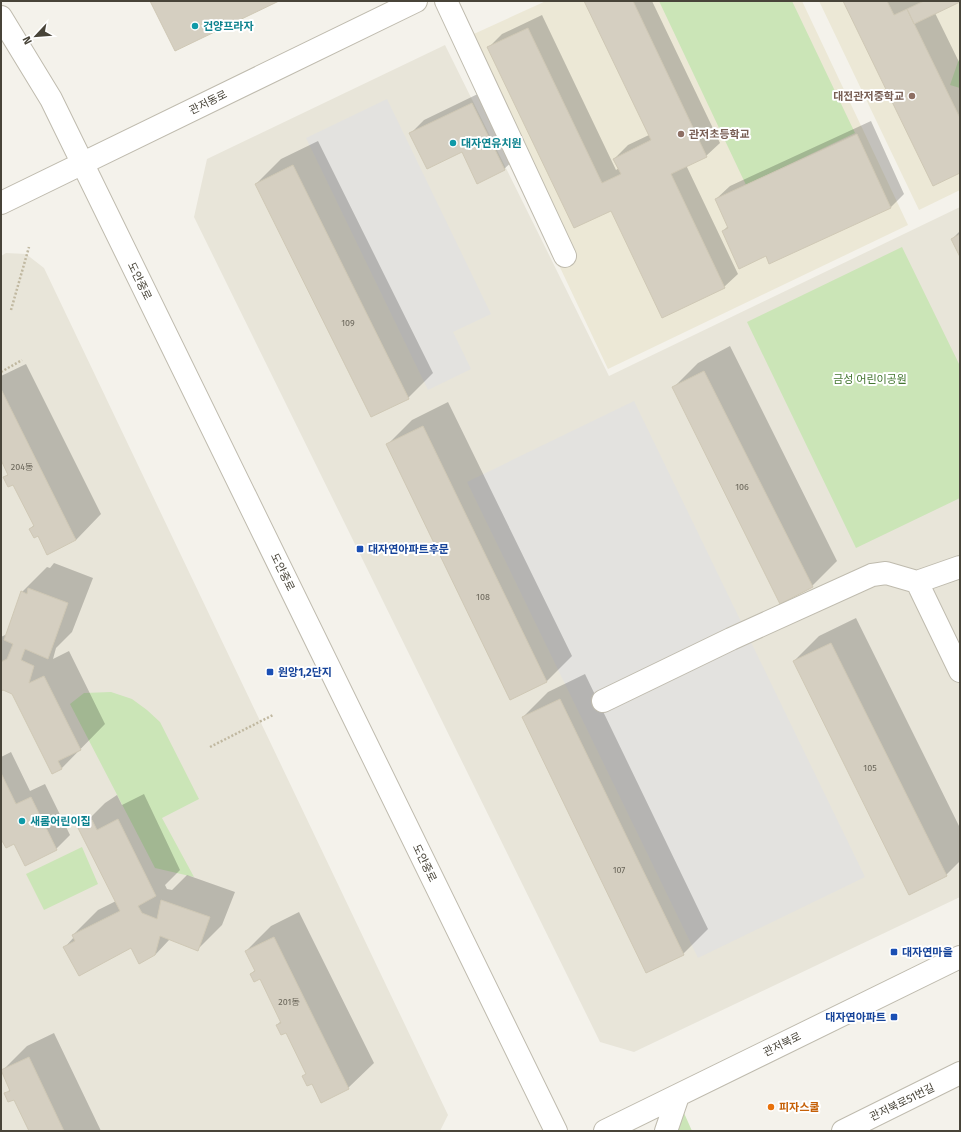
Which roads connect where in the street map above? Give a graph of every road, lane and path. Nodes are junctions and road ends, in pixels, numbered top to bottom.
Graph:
1 (416, 1) edge
2 (446, 1) edge
3 (1, 17) edge
4 (83, 162) junction
5 (1, 203) edge
6 (29, 247) dead end
7 (565, 256) dead end
8 (11, 310) dead end
9 (22, 360) dead end
10 (1, 372) edge
11 (960, 567) edge
12 (917, 582) junction
13 (960, 671) edge
14 (603, 701) dead end
15 (273, 715) dead end
16 (210, 747) dead end
17 (960, 957) edge
18 (960, 1073) edge
19 (678, 1096) junction
20 (556, 1131) edge
21 (605, 1131) edge
22 (666, 1131) edge
23 (843, 1131) edge

1 - 4 street, 관저동로
2 - 7 street
3 - 4 street, 도안중로
4 - 5 street, 관저동로
4 - 20 street, 도안중로
6 - 8 path
9 - 10 path
11 - 12 street
12 - 13 street
12 - 14 street
15 - 16 path
17 - 19 street, 관저북로
18 - 23 street, 관저북로51번길
19 - 21 street, 관저북로
19 - 22 street

